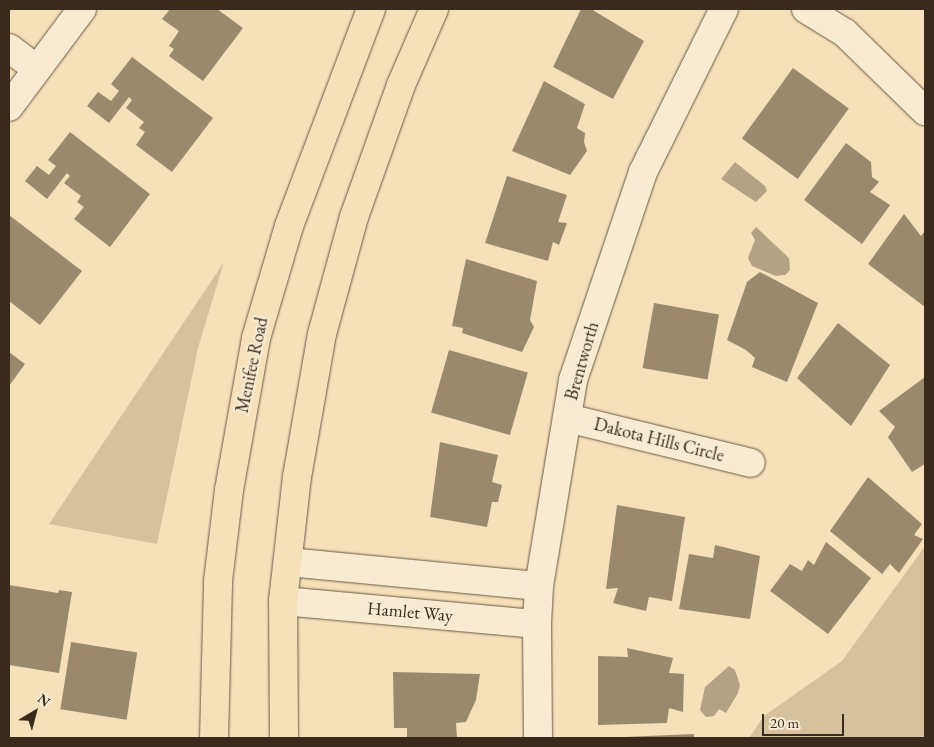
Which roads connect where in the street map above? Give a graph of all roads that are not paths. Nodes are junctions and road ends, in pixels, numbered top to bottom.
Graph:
1 (82, 9) edge
2 (371, 9) edge
3 (434, 9) edge
4 (724, 9) edge
5 (806, 9) edge
6 (9, 48) edge
7 (37, 69) junction
8 (9, 107) edge
9 (925, 111) edge
10 (567, 418) junction
11 (751, 463) dead end
12 (288, 562) junction
13 (539, 586) junction
14 (284, 601) junction
15 (537, 624) junction
16 (214, 738) edge
17 (284, 738) edge
18 (538, 738) edge

1 - 7 street
2 - 16 main road, Menifee Road
3 - 12 main road
4 - 10 street, Brentworth
5 - 9 street
6 - 7 street
7 - 8 street
10 - 11 street, Dakota Hills Circle
10 - 13 street, Brentworth
12 - 13 street
12 - 14 main road
13 - 15 street, Brentworth
14 - 15 street, Hamlet Way
14 - 17 main road
15 - 18 street, Brentworth

